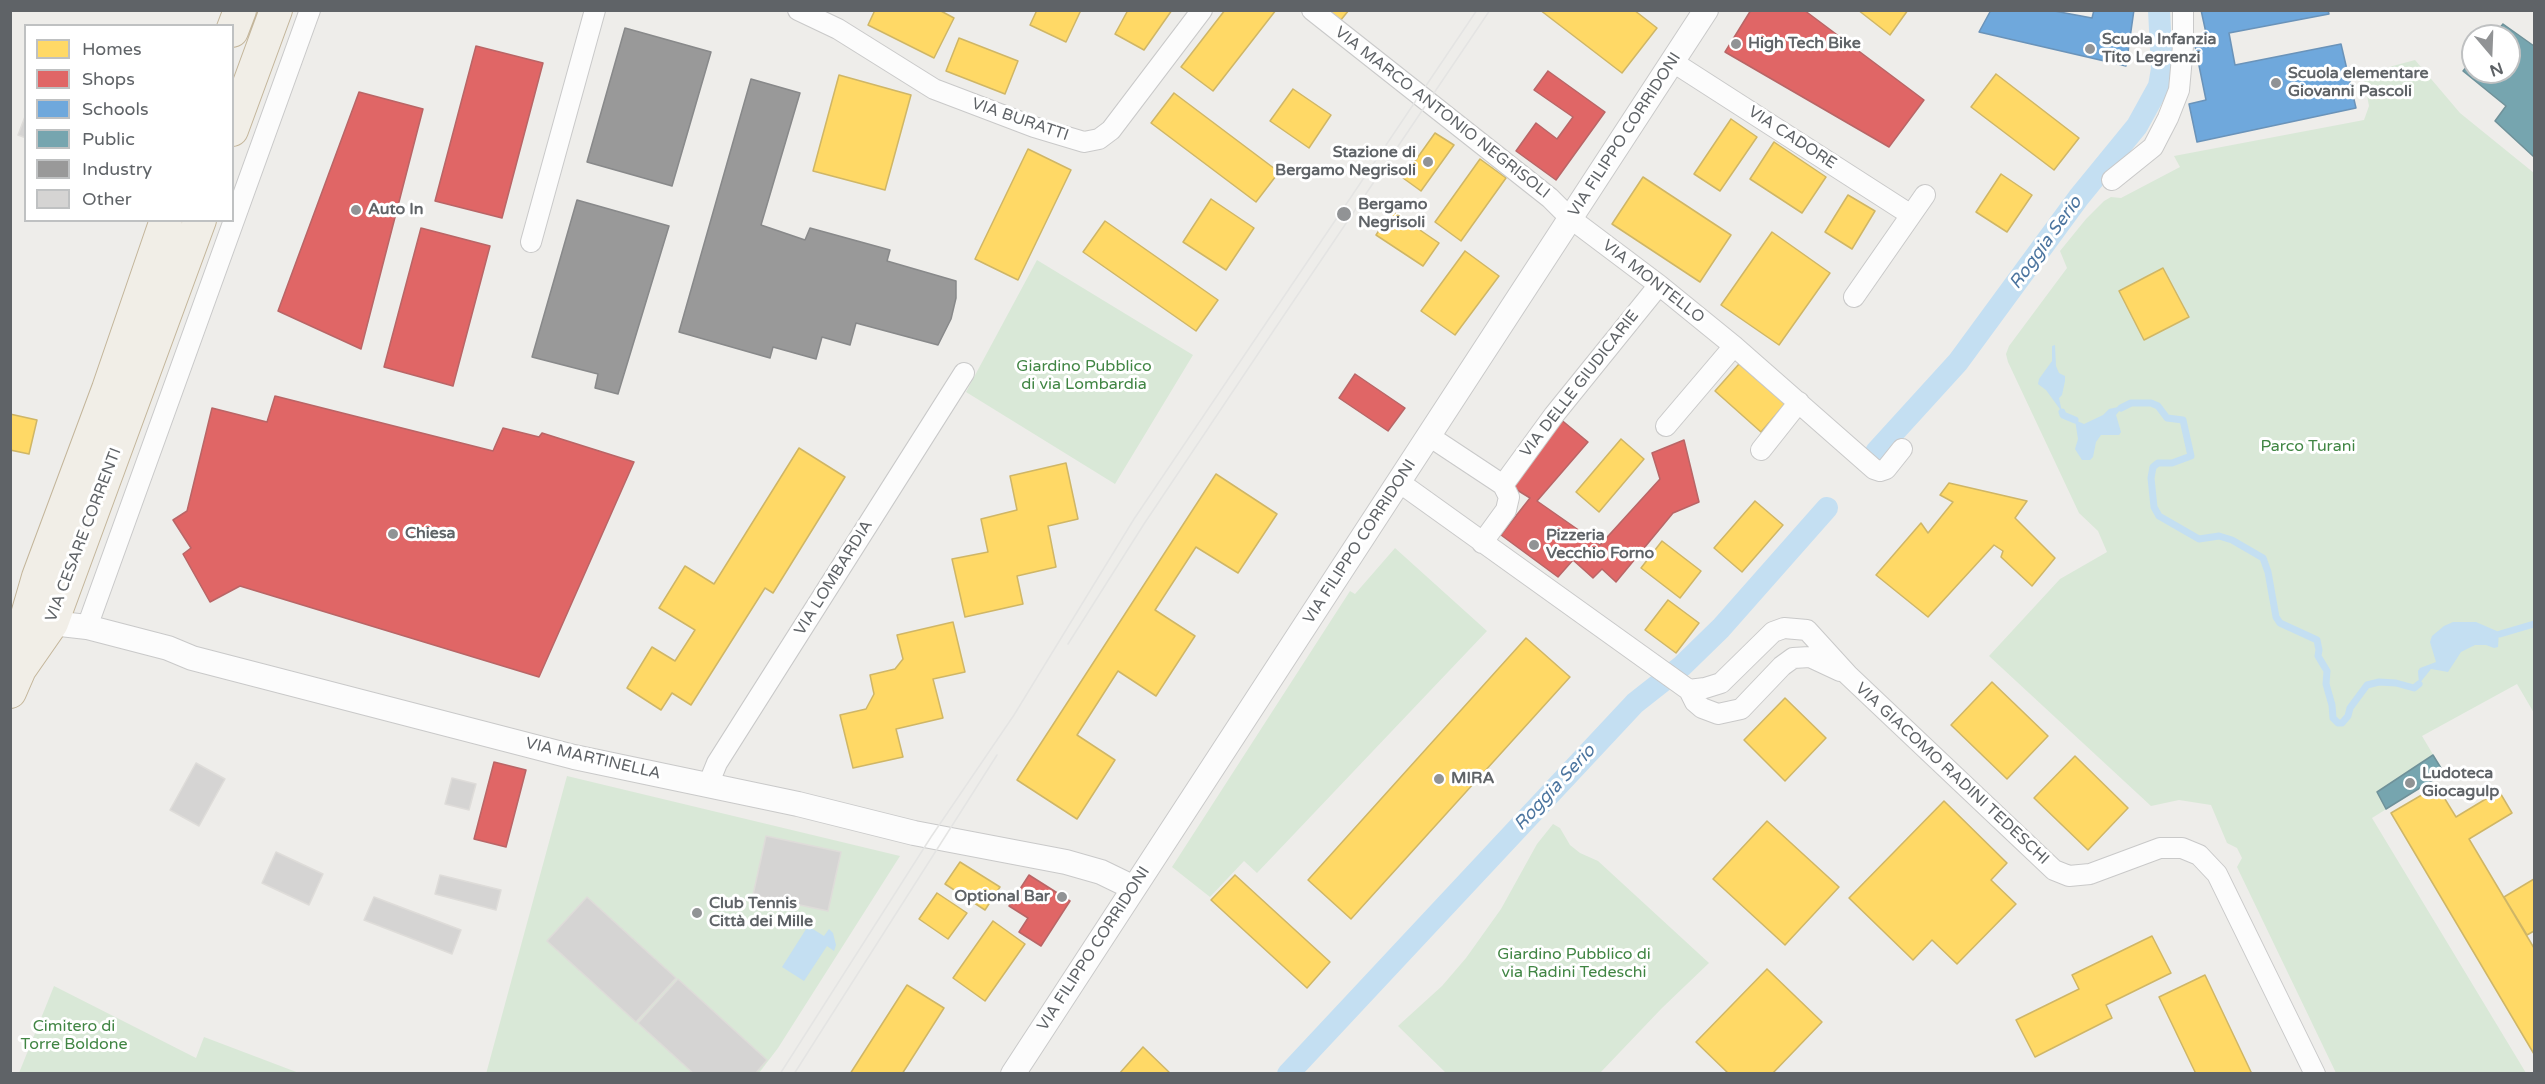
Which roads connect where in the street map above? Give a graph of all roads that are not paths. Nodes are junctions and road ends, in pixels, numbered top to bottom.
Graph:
1 (240, 10) edge
2 (276, 10) edge
3 (310, 10) edge
4 (595, 10) edge
5 (798, 10) edge
6 (1202, 10) edge
7 (1312, 10) edge
8 (1706, 10) edge
9 (2183, 10) edge
10 (234, 26) edge
11 (1673, 62) junction
12 (234, 125) edge
13 (2112, 180) dead end
14 (1925, 195) dead end
15 (1911, 215) junction
16 (1570, 218) junction
17 (234, 220) edge
18 (165, 222) edge
19 (199, 222) edge
20 (233, 222) edge
21 (531, 242) dead end
22 (1659, 285) junction
23 (1854, 297) dead end
24 (1734, 346) junction
25 (964, 373) dead end
26 (1799, 402) junction
27 (1666, 426) dead end
28 (1429, 436) junction
29 (1902, 449) dead end
30 (1761, 450) dead end
31 (1399, 482) junction
32 (1503, 485) junction
33 (1482, 543) junction
34 (30, 616) edge
35 (87, 627) junction
36 (1848, 675) junction
37 (15, 681) edge
38 (1682, 684) junction
39 (708, 785) junction
40 (1134, 888) junction
41 (1013, 1074) edge
42 (2315, 1074) edge

1 - 10 highway
2 - 12 highway
3 - 17 street, VIA CESARE CORRENTI
4 - 21 street
5 - 6 street, VIA BURATTI
7 - 16 street, VIA MARCO ANTONIO NEGRISOLI
8 - 11 street, VIA FILIPPO CORRIDONI
9 - 13 street
11 - 15 street, VIA CADORE
11 - 16 street, VIA FILIPPO CORRIDONI
14 - 15 street
15 - 23 street
16 - 22 street, VIA MONTELLO
16 - 28 street, VIA FILIPPO CORRIDONI
18 - 34 highway, VIA CESARE CORRENTI
19 - 34 highway, VIA CESARE CORRENTI
20 - 35 street, VIA CESARE CORRENTI
22 - 24 street, VIA MONTELLO
22 - 32 street, VIA DELLE GIUDICARIE
24 - 26 street, VIA MONTELLO
24 - 27 street
25 - 39 street, VIA LOMBARDIA
26 - 29 street, VIA MONTELLO
26 - 30 street
28 - 31 street, VIA FILIPPO CORRIDONI
28 - 32 street
31 - 33 street
31 - 40 street, VIA FILIPPO CORRIDONI
32 - 33 street
33 - 38 street
34 - 35 street, VIA MARTINELLA
34 - 37 highway, VIA CESARE CORRENTI
35 - 39 street, VIA MARTINELLA
36 - 38 street, VIA GIACOMO RADINI TEDESCHI
36 - 38 street, VIA GIACOMO RADINI TEDESCHI
36 - 42 street, VIA GIACOMO RADINI TEDESCHI
39 - 40 street, VIA MARTINELLA
40 - 41 street, VIA FILIPPO CORRIDONI

